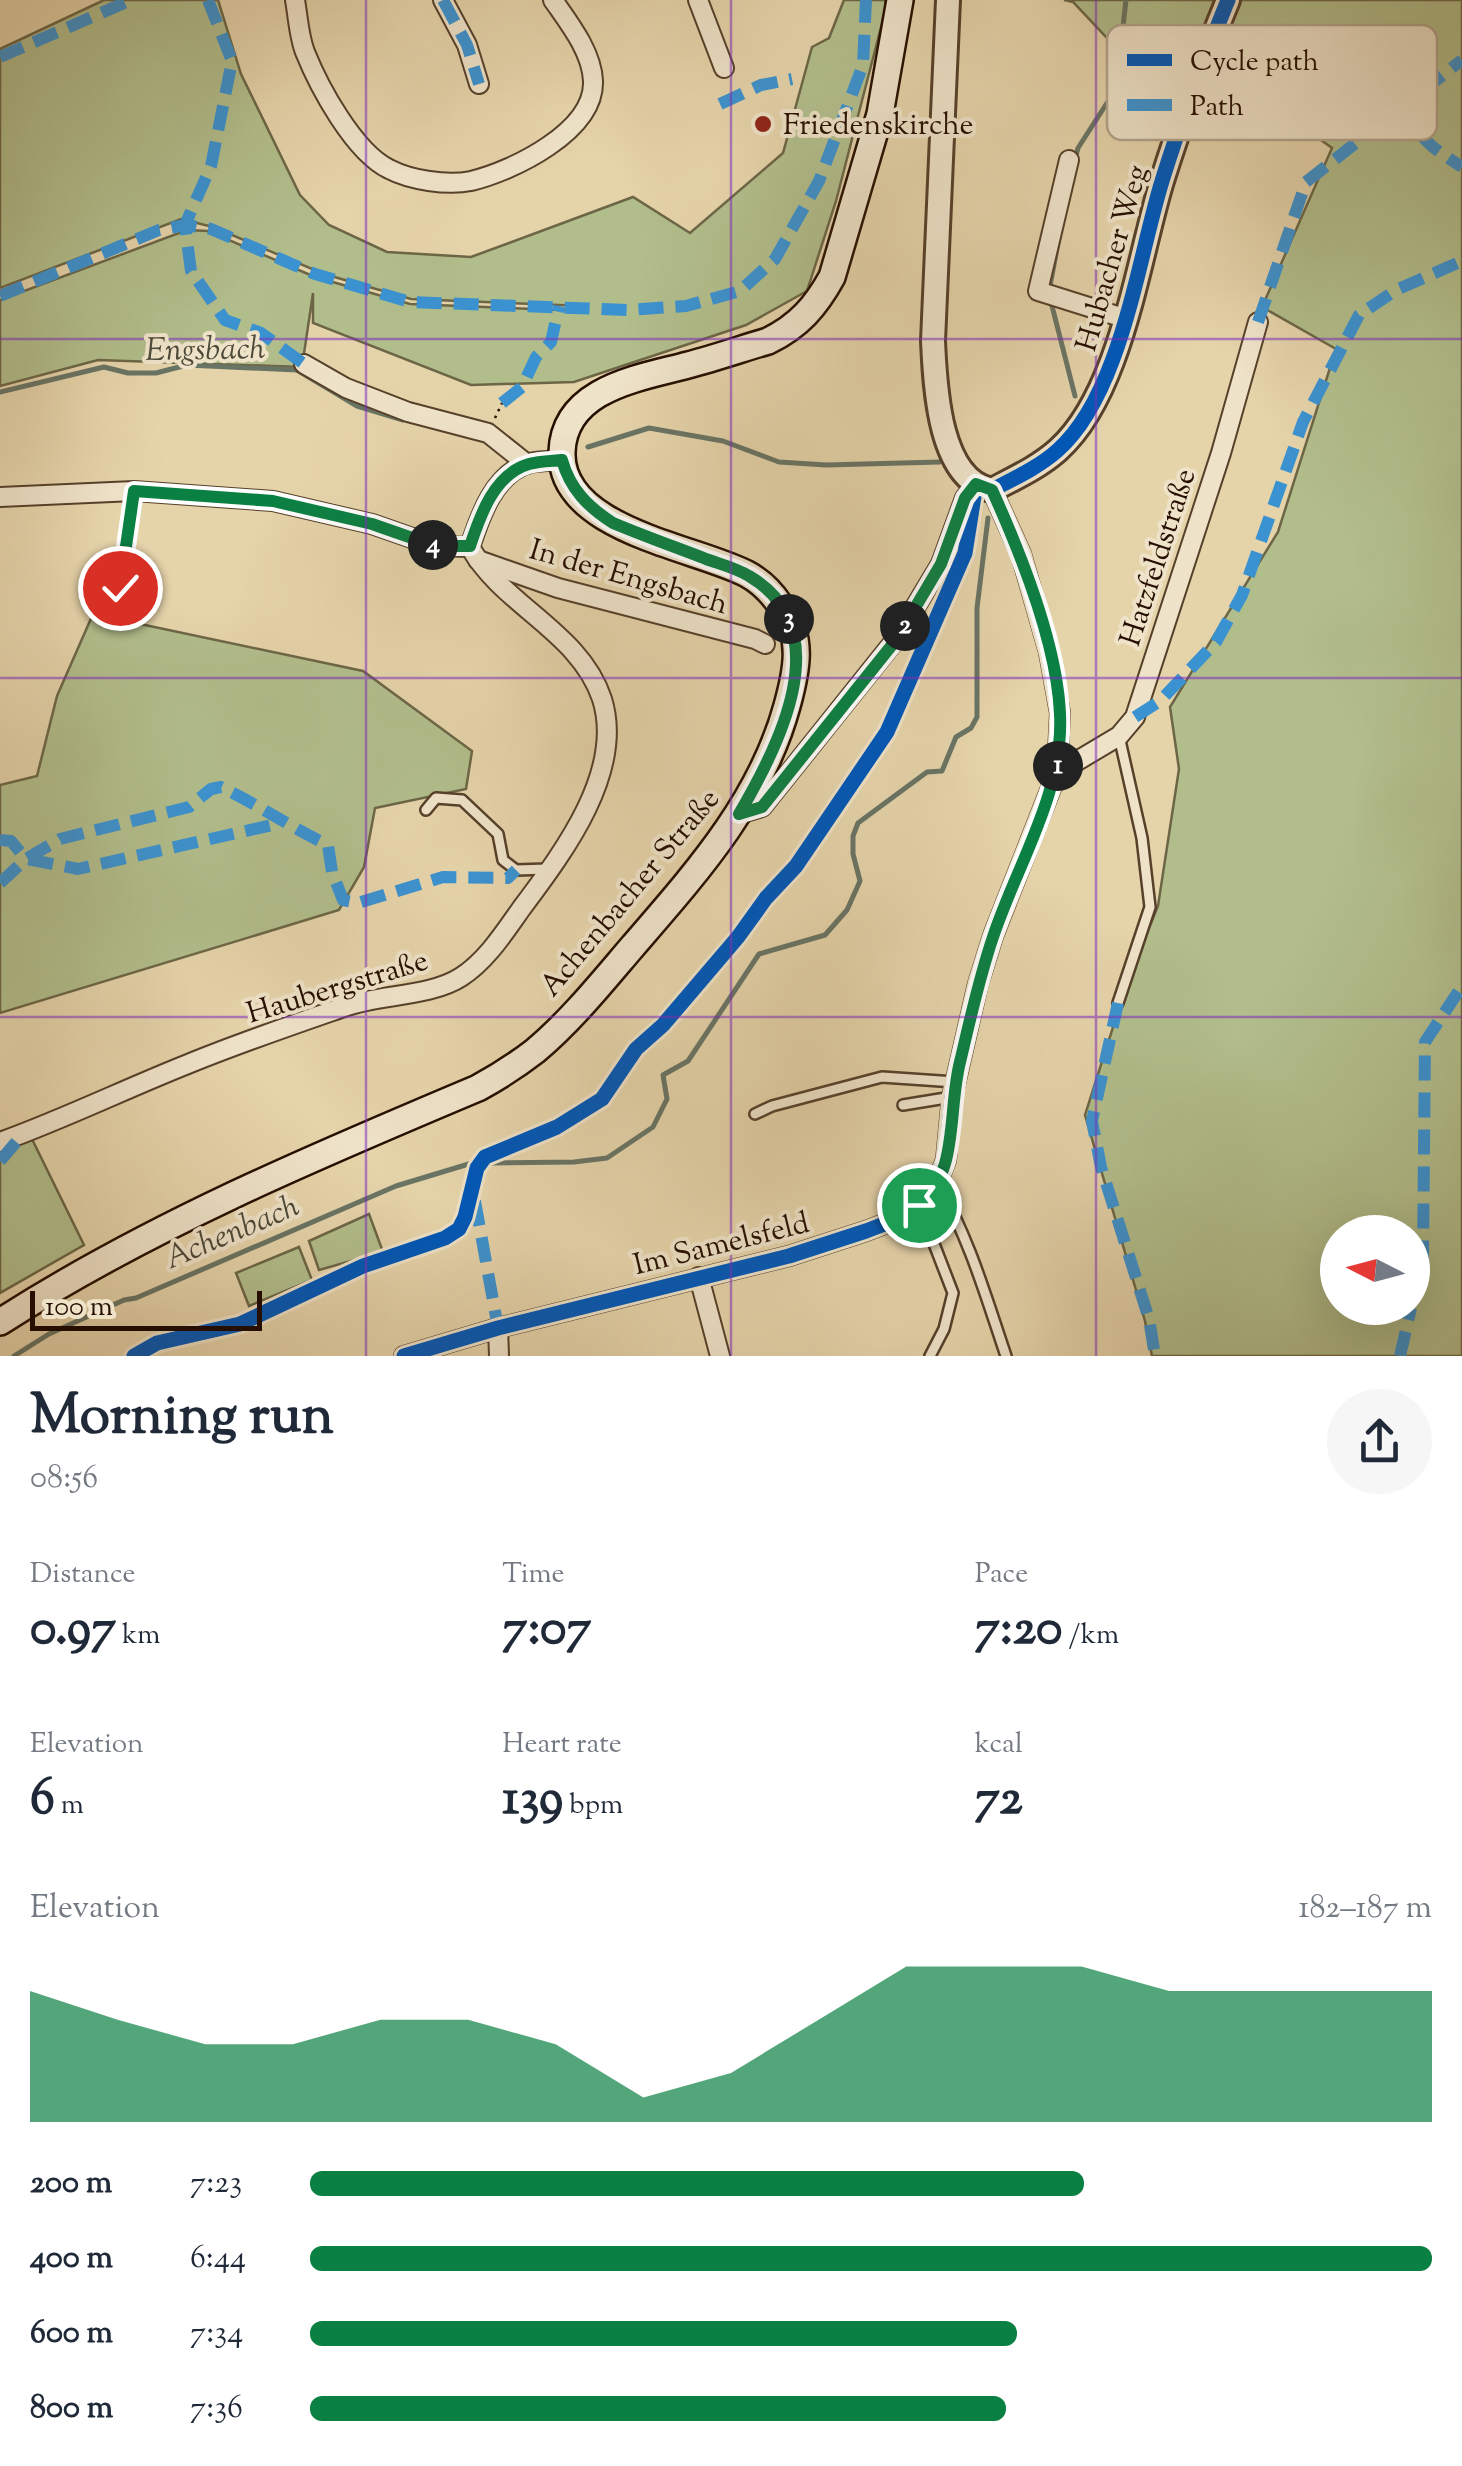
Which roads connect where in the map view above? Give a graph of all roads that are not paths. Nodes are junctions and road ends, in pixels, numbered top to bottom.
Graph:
1 (295, 0) edge
2 (443, 0) edge
3 (554, 0) edge
4 (698, 0) edge
5 (900, 0) edge
6 (948, 0) edge
7 (1228, 0) edge
8 (1219, 25) edge
9 (724, 68) dead end
10 (478, 84) dead end
11 (1177, 140) edge
12 (1069, 160) dead end
13 (1127, 319) junction
14 (1258, 322) dead end
15 (304, 364) dead end
16 (562, 460) junction
17 (527, 464) junction
18 (984, 487) junction
19 (0, 497) edge
20 (474, 553) junction
21 (765, 644) dead end
22 (1119, 736) junction
23 (1057, 772) junction
24 (426, 810) dead end
25 (739, 814) junction
26 (551, 869) junction
27 (1118, 1003) dead end
28 (954, 1090) junction
29 (903, 1105) dead end
30 (756, 1114) dead end
31 (0, 1142) edge
32 (936, 1184) junction
33 (919, 1205) junction
34 (699, 1277) junction
35 (0, 1322) edge
36 (498, 1328) junction
37 (404, 1356) edge
38 (498, 1356) edge
39 (720, 1356) edge
40 (930, 1356) edge
41 (1006, 1356) edge

1 - 3 street
2 - 10 street
4 - 9 street
5 - 16 main road
6 - 18 street
7 - 8 street, Hubacher Weg
11 - 13 street, Hubacher Weg
12 - 13 street, Hubacher Weg
13 - 18 street, Hubacher Weg
14 - 22 street, Hatzfeldstraße
15 - 17 street
16 - 17 street
16 - 25 main road, Achenbacher Straße
17 - 20 street
18 - 23 street, Im Samelsfeld
18 - 25 street
19 - 20 street, In der Engsbach
20 - 21 street, In der Engsbach
20 - 26 street, Haubergstraße
22 - 23 street, Hatzfeldstraße
22 - 27 lane
23 - 28 street, Im Samelsfeld
24 - 26 lane
25 - 35 main road, Achenbacher Straße
26 - 31 street, Haubergstraße
28 - 29 lane
28 - 30 lane
28 - 32 street, Im Samelsfeld
32 - 33 street, Im Samelsfeld
32 - 41 lane
33 - 34 street, Im Samelsfeld
33 - 40 lane
34 - 36 street, Im Samelsfeld
34 - 39 street
36 - 37 street, Im Samelsfeld
36 - 38 street

